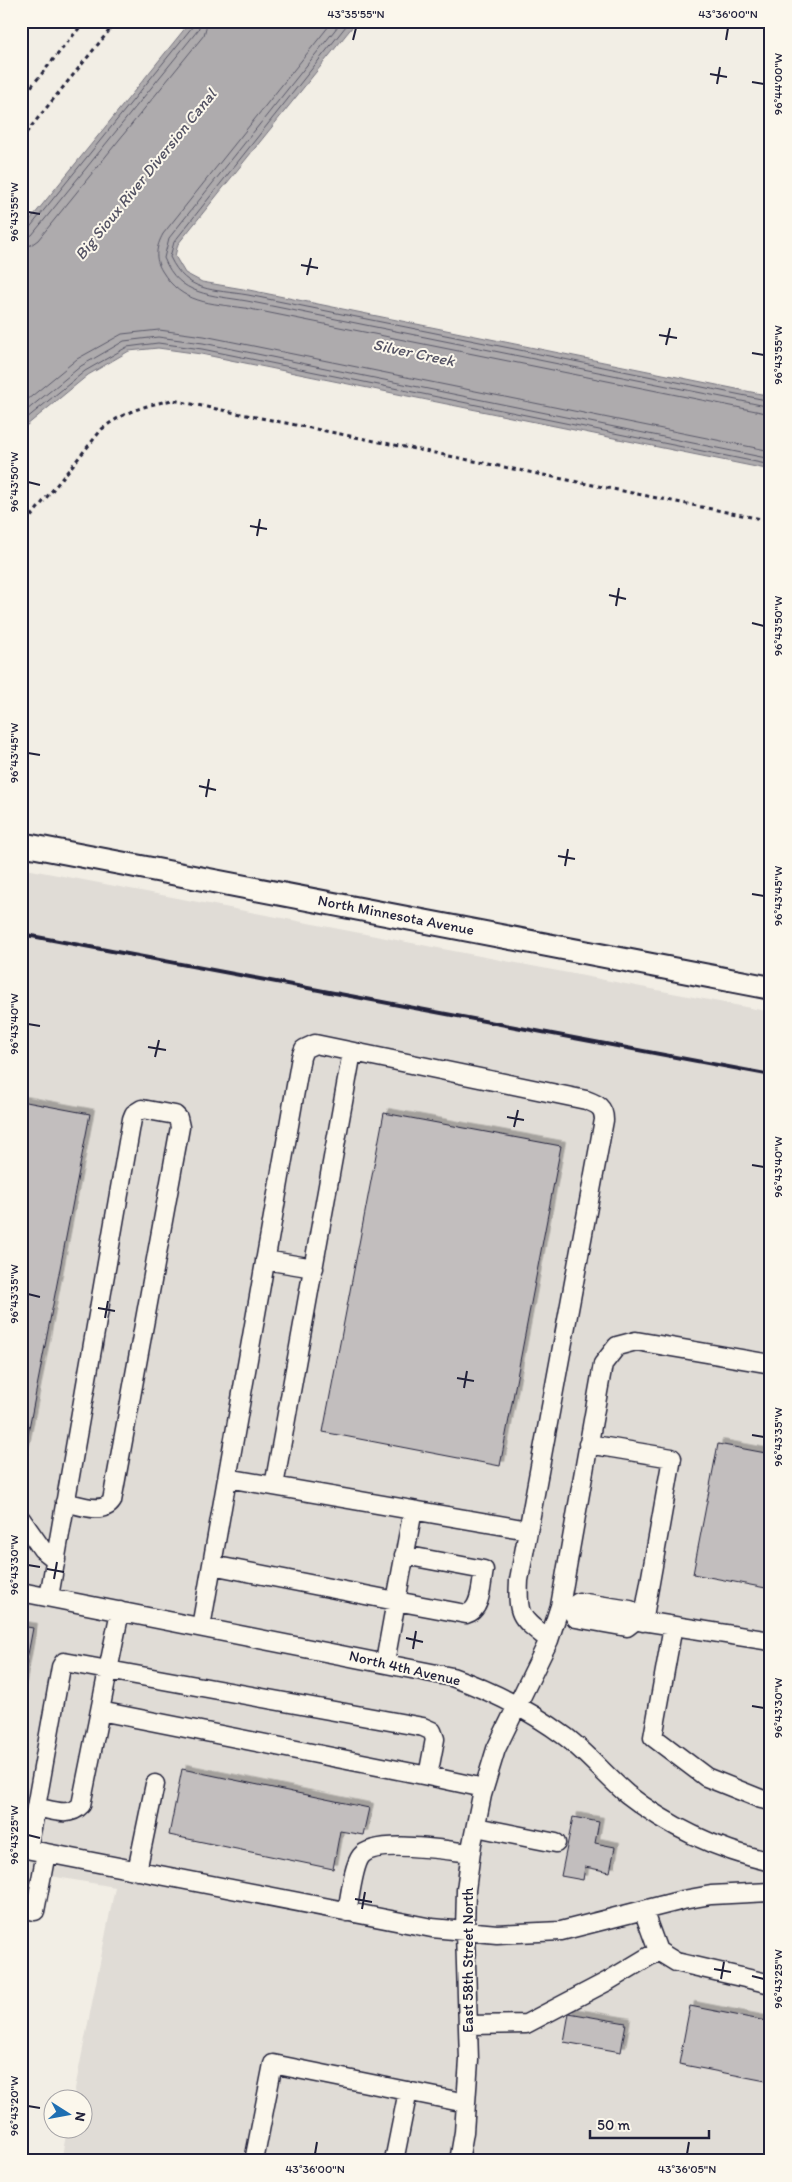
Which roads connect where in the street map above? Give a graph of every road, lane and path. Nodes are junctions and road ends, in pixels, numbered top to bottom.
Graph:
1 (85, 21) edge
2 (117, 21) edge
3 (21, 99) edge
4 (21, 139) edge
5 (771, 522) edge
6 (21, 529) edge
7 (21, 844) edge
8 (771, 988) edge
9 (352, 1052) junction
10 (265, 1260) junction
11 (314, 1268) junction
12 (771, 1364) edge
13 (588, 1444) junction
14 (227, 1478) junction
15 (274, 1486) junction
16 (65, 1502) junction
17 (413, 1510) junction
18 (24, 1526) edge
19 (528, 1530) junction
20 (404, 1555) junction
21 (56, 1560) junction
22 (212, 1565) junction
23 (21, 1592) edge
24 (49, 1598) junction
25 (396, 1601) junction
26 (565, 1607) junction
27 (120, 1611) junction
28 (639, 1621) junction
29 (673, 1626) junction
30 (201, 1627) junction
31 (549, 1640) junction
32 (771, 1641) edge
33 (385, 1662) junction
34 (108, 1670) junction
35 (516, 1706) junction
36 (100, 1711) junction
37 (428, 1776) junction
38 (155, 1784) dead end
39 (484, 1788) junction
40 (771, 1801) edge
41 (36, 1807) junction
42 (476, 1827) junction
43 (556, 1843) dead end
44 (25, 1849) edge
45 (46, 1853) junction
46 (471, 1853) junction
47 (771, 1862) edge
48 (137, 1871) junction
49 (771, 1892) edge
50 (21, 1908) edge
51 (643, 1910) junction
52 (347, 1912) junction
53 (465, 1932) junction
54 (658, 1951) junction
55 (771, 1984) edge
56 (468, 2024) junction
57 (408, 2091) junction
58 (466, 2102) junction
59 (254, 2161) edge
60 (394, 2161) edge
61 (459, 2161) edge

1 - 3 path
2 - 4 path
5 - 6 path
7 - 8 main road, North Minnesota Avenue
9 - 10 street
9 - 11 street
9 - 19 street
10 - 11 street
10 - 14 street
11 - 15 street
12 - 13 street, East 58th Street North
13 - 26 street, East 58th Street North
13 - 28 street
14 - 15 street
14 - 22 street
15 - 17 street
16 - 16 street
16 - 21 street
17 - 19 street
17 - 20 street
18 - 21 street
19 - 31 street
20 - 25 street
20 - 25 street
21 - 24 street
22 - 25 street
22 - 30 street
23 - 24 street, North 4th Avenue
24 - 27 street, North 4th Avenue
25 - 33 street
26 - 28 street
26 - 31 street, East 58th Street North
27 - 30 street, North 4th Avenue
27 - 34 street
28 - 29 street
29 - 32 street
29 - 40 street
30 - 33 street, North 4th Avenue
31 - 35 street, East 58th Street North
33 - 35 street, North 4th Avenue
34 - 36 street
34 - 37 street
34 - 41 street
35 - 39 street, East 58th Street North
35 - 47 street, North 4th Avenue
36 - 37 street
36 - 41 street
37 - 39 street
38 - 48 street
39 - 42 street, East 58th Street North
41 - 44 street
42 - 43 street
42 - 46 street, East 58th Street North
44 - 45 street
45 - 48 street
45 - 50 street
46 - 52 street
46 - 53 street, East 58th Street North
48 - 52 street
49 - 51 street
51 - 53 street
51 - 54 street
52 - 53 street
53 - 56 street, East 58th Street North
54 - 55 street
54 - 56 street
56 - 58 street, East 58th Street North
57 - 58 street
57 - 59 street
57 - 60 street
58 - 61 street, East 58th Street North

